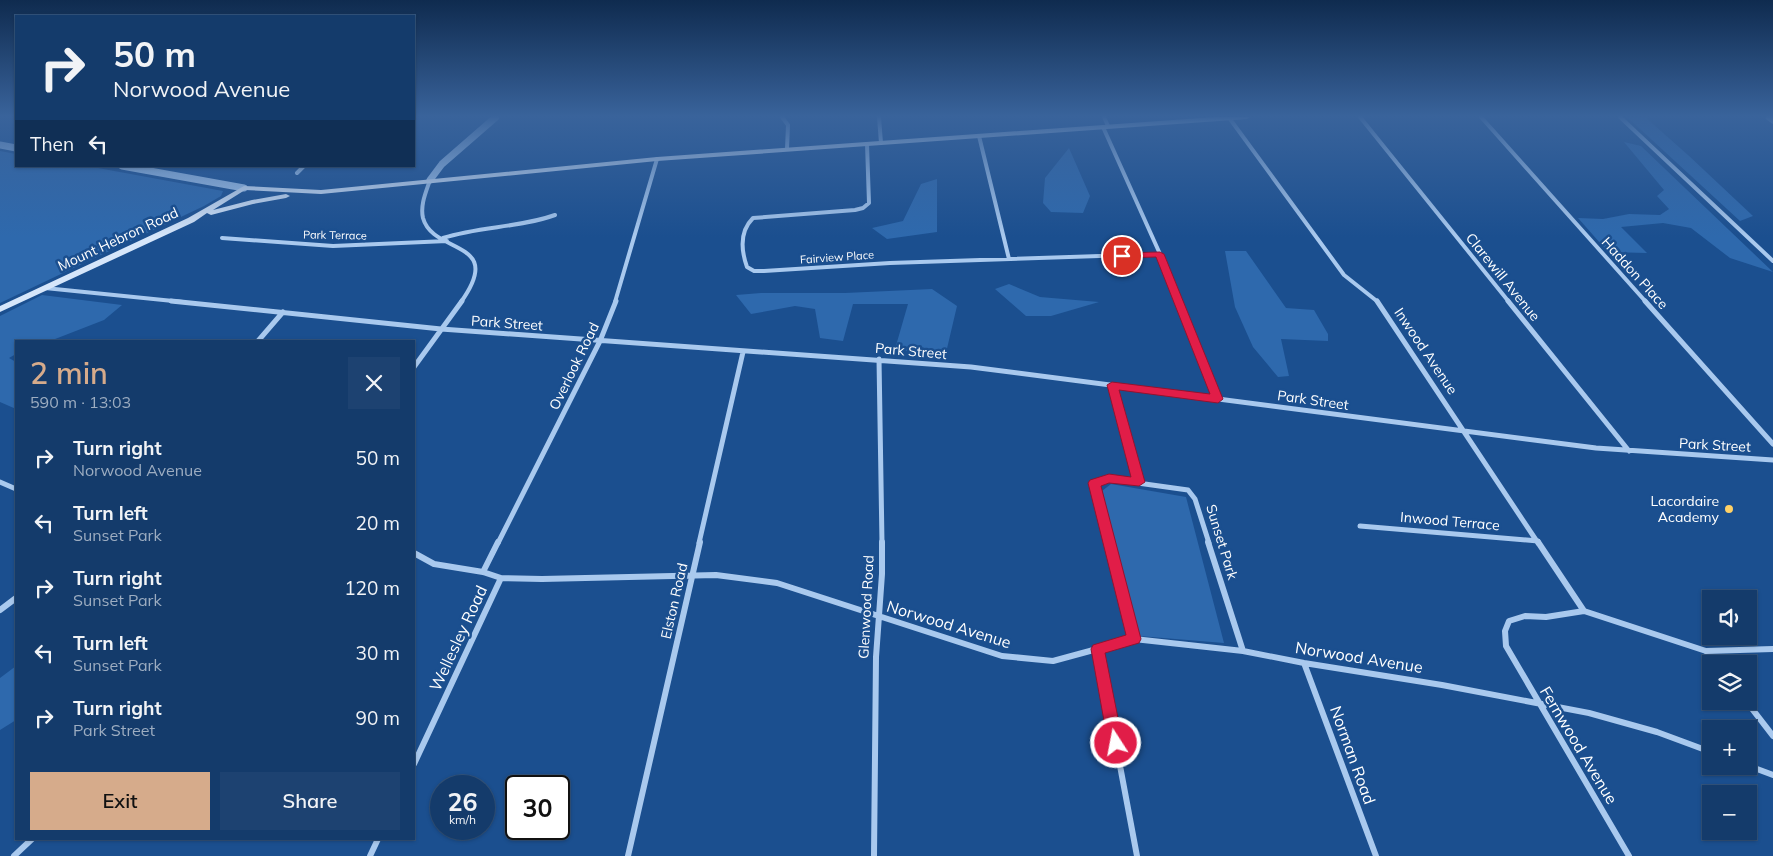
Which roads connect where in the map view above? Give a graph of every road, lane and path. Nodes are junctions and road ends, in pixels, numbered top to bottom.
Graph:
1 (450, 157) edge
2 (684, 157) edge
3 (867, 157) edge
4 (984, 157) edge
5 (1118, 157) edge
6 (1258, 157) edge
7 (1392, 157) edge
8 (1517, 157) edge
9 (1662, 157) edge
10 (658, 159) junction
11 (128, 167) edge
12 (303, 167) edge
13 (297, 173) dead end
14 (430, 180) junction
15 (244, 188) junction
16 (321, 192) junction
17 (555, 215) dead end
18 (191, 220) junction
19 (222, 238) dead end
20 (443, 238) junction
21 (448, 241) junction
22 (1160, 254) junction
23 (1009, 259) junction
24 (1773, 261) edge
25 (44, 288) junction
26 (0, 309) edge
27 (283, 312) junction
28 (441, 329) junction
29 (259, 340) edge
30 (600, 342) junction
31 (744, 352) junction
32 (879, 360) junction
33 (415, 366) edge
34 (1112, 385) junction
35 (1218, 399) junction
36 (1464, 431) junction
37 (1773, 444) edge
38 (1629, 451) junction
39 (1773, 460) edge
40 (0, 482) edge
41 (1139, 482) junction
42 (15, 489) edge
43 (1360, 526) dead end
44 (1538, 541) junction
45 (415, 554) edge
46 (483, 572) junction
47 (693, 576) junction
48 (501, 578) junction
49 (15, 599) edge
50 (0, 610) edge
51 (1584, 611) junction
52 (880, 618) junction
53 (1134, 639) junction
54 (1098, 649) junction
55 (1773, 649) edge
56 (1243, 651) junction
57 (1706, 651) junction
58 (1709, 655) edge
59 (1304, 663) junction
60 (1538, 703) junction
61 (1753, 710) edge
62 (1773, 736) edge
63 (1702, 749) edge
64 (415, 762) edge
65 (1757, 769) edge
66 (1773, 775) edge
67 (31, 840) edge
68 (378, 840) edge
69 (14, 856) edge
70 (370, 856) edge
71 (628, 856) edge
72 (874, 856) edge
73 (1137, 856) edge
74 (1376, 856) edge
75 (1629, 856) edge

1 - 14 street
2 - 10 main road
3 - 23 street, Fairview Place
4 - 23 street
5 - 22 street
6 - 36 street, Inwood Avenue
7 - 38 street, Clarewill Avenue
8 - 37 street, Haddon Place
9 - 24 street
10 - 14 main road
10 - 30 street, Overlook Road
11 - 15 street
12 - 13 street
14 - 16 main road
14 - 20 street
15 - 16 main road
15 - 18 main road, Mount Hebron Road
16 - 18 main road
17 - 20 street
18 - 25 main road, Mount Hebron Road
19 - 21 street, Park Terrace
20 - 21 street
21 - 28 street
22 - 23 street, Fairview Place
22 - 35 street
25 - 26 main road, Mount Hebron Road
25 - 27 street, Park Street
27 - 28 street, Park Street
27 - 29 street
28 - 30 street, Park Street
28 - 33 street
30 - 31 street, Park Street
30 - 46 street, Overlook Road
31 - 32 street, Park Street
31 - 47 street, Elston Road
32 - 34 street, Park Street
32 - 52 street, Glenwood Road
34 - 35 street, Park Street
34 - 41 street
35 - 36 street, Park Street
36 - 38 street, Park Street
36 - 44 street, Inwood Avenue
38 - 39 street, Park Street
40 - 42 street
41 - 53 street, Sunset Park
41 - 56 street, Sunset Park
43 - 44 street, Inwood Terrace
44 - 51 street, Inwood Avenue
45 - 46 street, Norwood Avenue
46 - 48 street, Norwood Avenue
47 - 48 street, Norwood Avenue
47 - 52 street, Norwood Avenue
47 - 71 street, Elston Road
48 - 64 street, Wellesley Road
49 - 50 street
51 - 57 street
51 - 60 street, Fernwood Avenue
52 - 54 street, Norwood Avenue
52 - 72 street, Glenwood Road
53 - 54 street, Norwood Avenue
53 - 56 street, Norwood Avenue
54 - 73 street
55 - 57 street
56 - 59 street, Norwood Avenue
57 - 58 street
59 - 60 street, Norwood Avenue
59 - 74 street, Norman Road
60 - 63 street, Norwood Avenue
60 - 75 street, Fernwood Avenue
61 - 62 street
65 - 66 street
67 - 69 street
68 - 70 street

